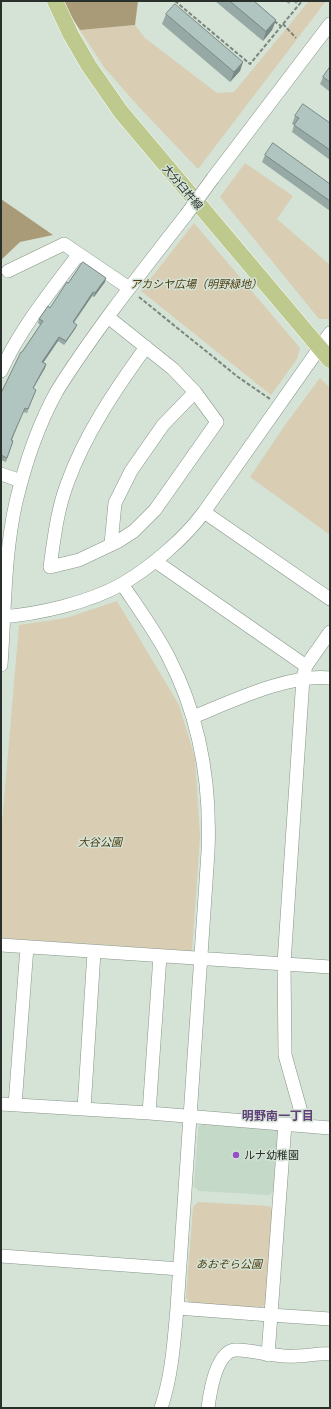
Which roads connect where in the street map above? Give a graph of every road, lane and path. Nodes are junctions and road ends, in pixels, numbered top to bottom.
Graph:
1 (55, 1) edge
2 (175, 1) edge
3 (302, 1) edge
4 (269, 16) edge
5 (330, 24) edge
6 (282, 25) junction
7 (296, 38) dead end
8 (78, 255) junction
9 (8, 272) dead end
10 (134, 292) junction
11 (108, 317) junction
12 (330, 333) edge
13 (146, 347) junction
14 (320, 347) junction
15 (330, 360) edge
16 (1, 371) edge
17 (196, 392) junction
18 (279, 406) junction
19 (1, 474) edge
20 (21, 481) junction
21 (204, 512) junction
22 (111, 544) junction
23 (155, 561) junction
24 (122, 584) junction
25 (330, 599) edge
26 (3, 617) edge
27 (330, 632) edge
28 (1, 665) edge
29 (305, 672) junction
30 (330, 678) edge
31 (193, 717) junction
32 (1, 945) edge
33 (27, 947) junction
34 (94, 952) junction
35 (160, 956) junction
36 (201, 959) junction
37 (284, 963) junction
38 (330, 967) edge
39 (1, 1104) edge
40 (16, 1104) junction
41 (84, 1109) junction
42 (149, 1113) junction
43 (190, 1117) junction
44 (285, 1124) junction
45 (305, 1126) junction
46 (330, 1128) edge
47 (1, 1256) edge
48 (180, 1269) junction
49 (177, 1308) junction
50 (270, 1315) junction
51 (330, 1319) edge
52 (330, 1354) edge
53 (268, 1355) junction
54 (161, 1408) edge
55 (208, 1408) edge

1 - 14 main road, 大分臼杵線
2 - 6 path
3 - 6 path
4 - 6 path
5 - 10 street, bridge
6 - 7 path
8 - 9 street
8 - 10 street
8 - 16 street
10 - 11 street
10 - 18 path
11 - 13 street
11 - 20 street
12 - 14 street
13 - 17 street
13 - 22 street
14 - 15 main road, 大分臼杵線
14 - 18 street
17 - 22 street
17 - 22 street
18 - 21 street
19 - 20 street
20 - 26 street
21 - 23 street
21 - 25 street
23 - 24 street
23 - 29 street
24 - 26 street
24 - 31 street
26 - 28 street
27 - 29 street
29 - 30 street
29 - 31 street
29 - 37 street
31 - 36 street
32 - 33 street
33 - 34 street
33 - 40 street
34 - 35 street
34 - 41 street
35 - 36 street
35 - 42 street
36 - 37 street
36 - 43 street
37 - 38 street
37 - 45 street
39 - 40 street
40 - 41 street
41 - 42 street
42 - 43 street
43 - 44 street
43 - 48 street
44 - 45 street
44 - 50 street
45 - 46 street
47 - 48 street
48 - 49 street
49 - 50 street
49 - 54 street
50 - 51 street
50 - 53 street
52 - 53 street
53 - 55 street

